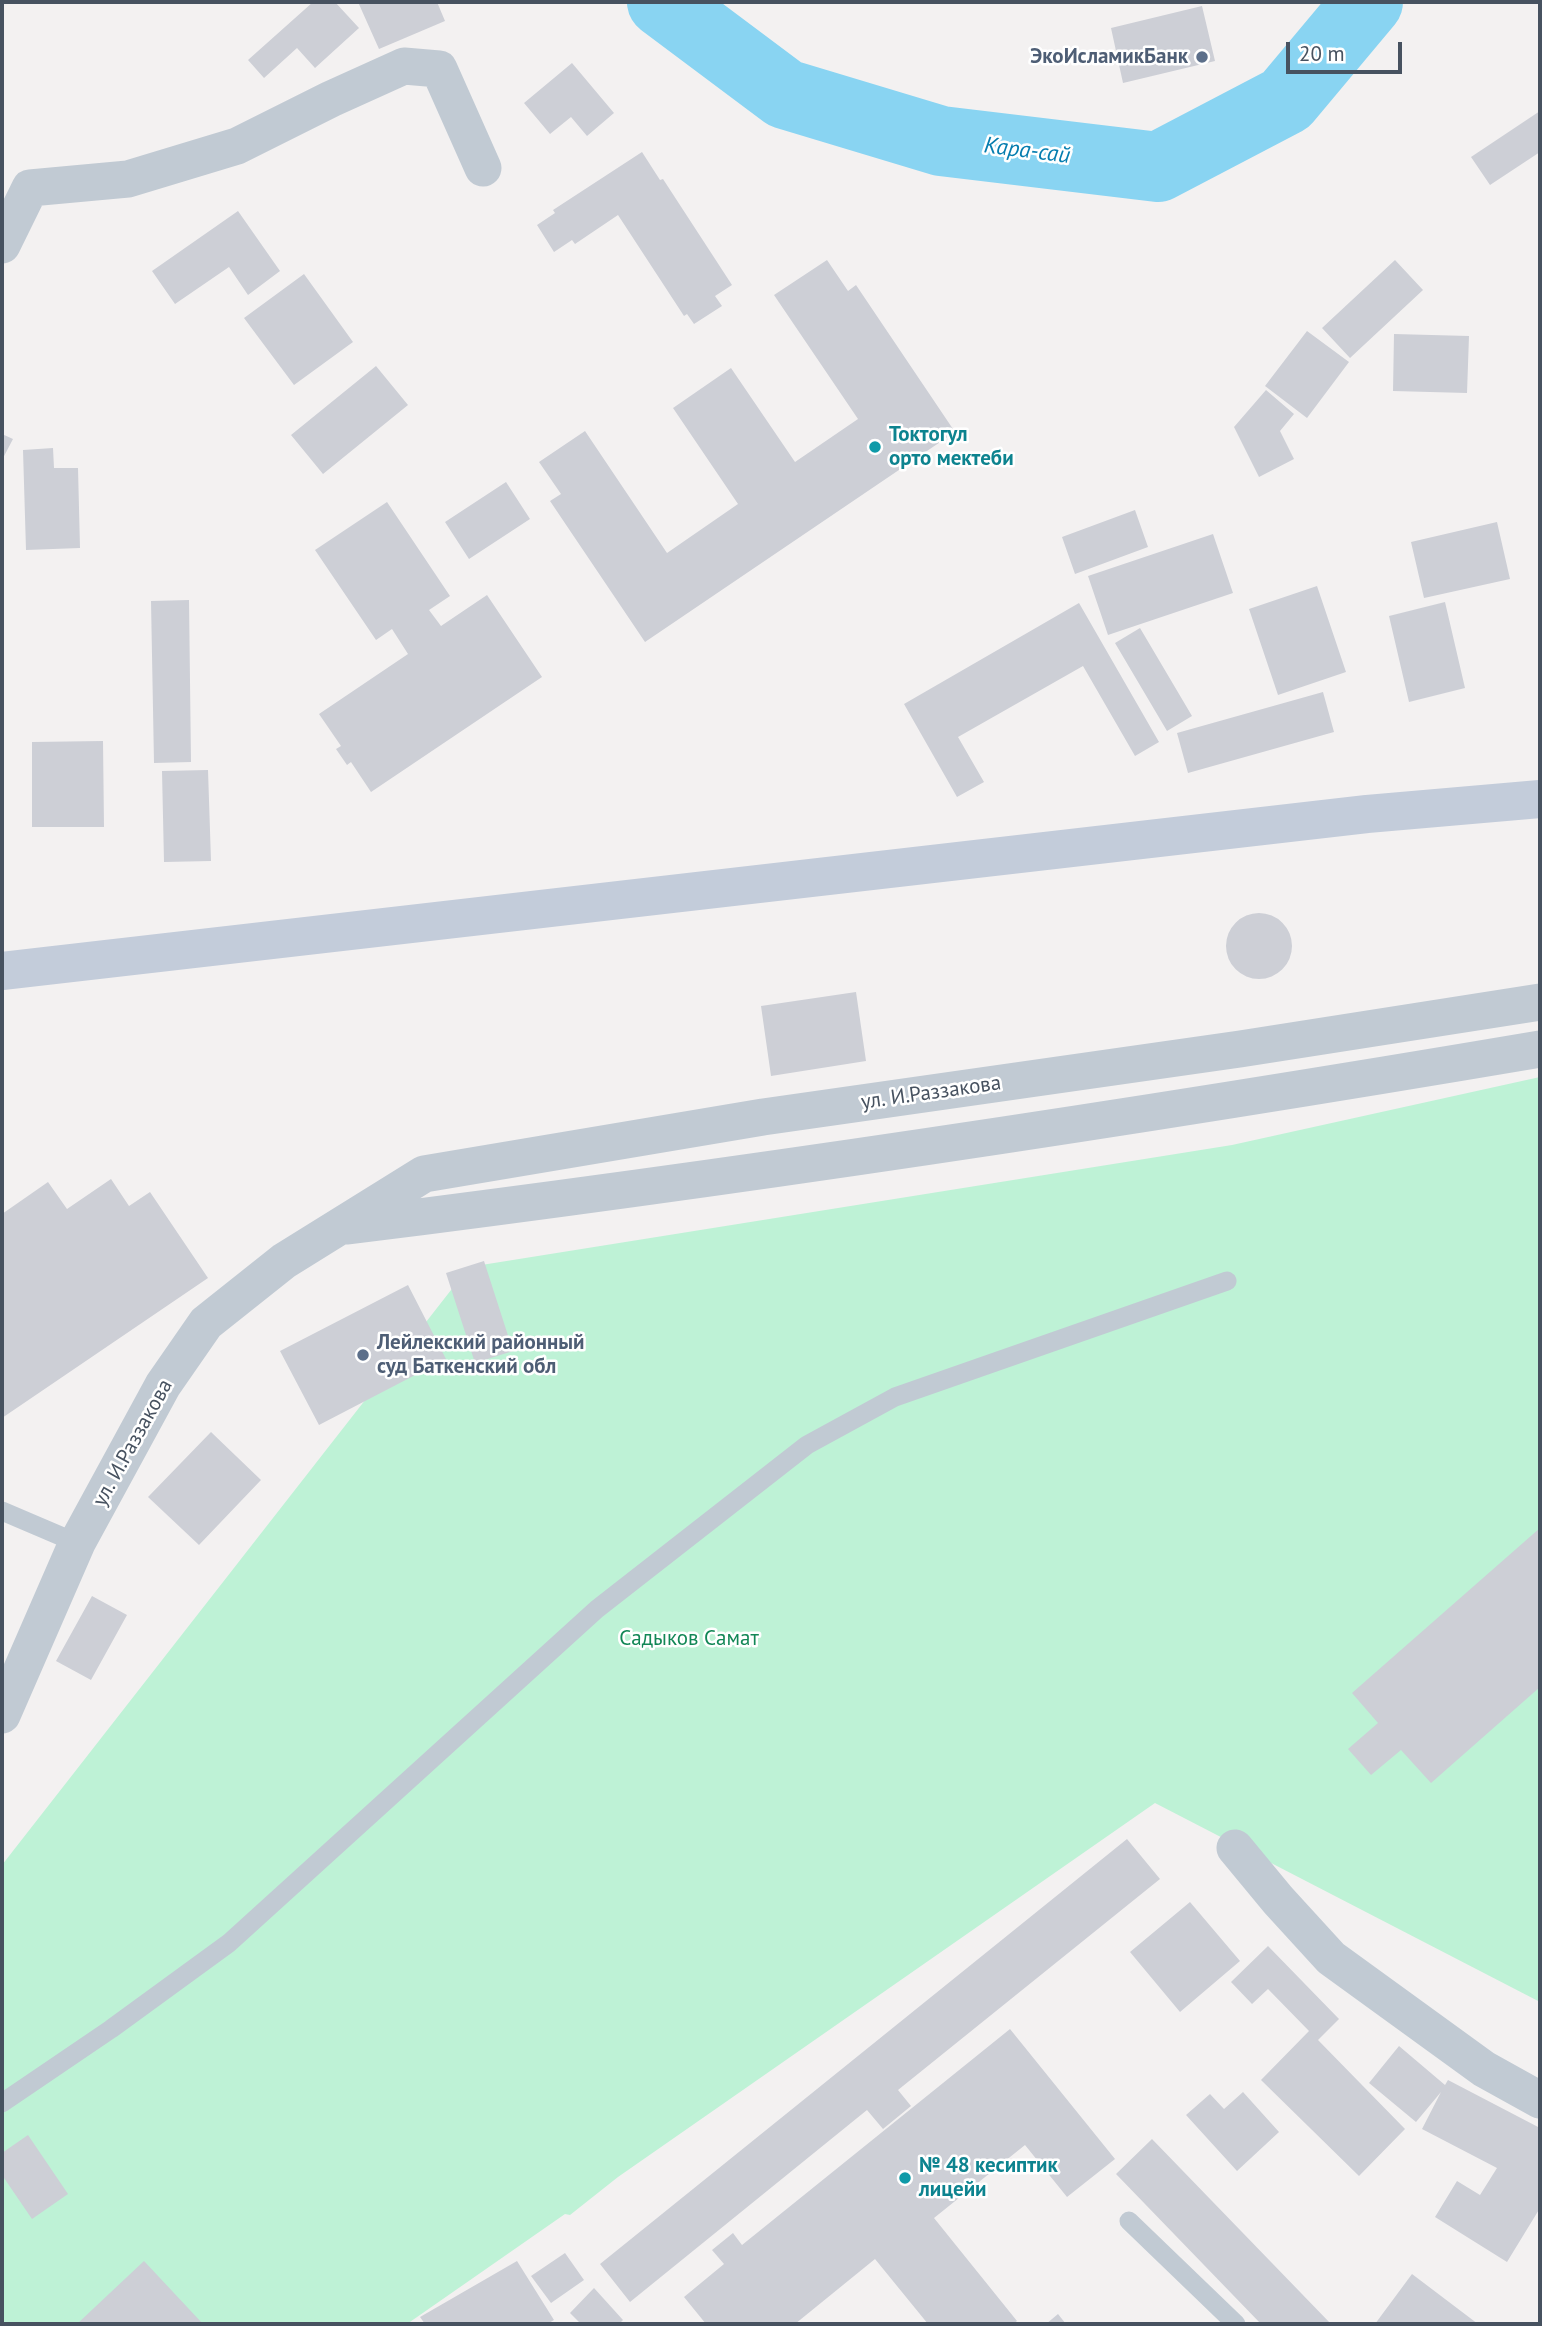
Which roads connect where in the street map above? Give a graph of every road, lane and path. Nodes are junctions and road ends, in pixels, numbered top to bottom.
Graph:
1 (483, 168) dead end
2 (2, 245) edge
3 (1540, 799) edge
4 (2, 971) edge
5 (1540, 1002) edge
6 (1540, 1049) edge
7 (337, 1228) junction
8 (1227, 1281) dead end
9 (2, 1511) edge
10 (77, 1543) junction
11 (2, 1715) edge
12 (1235, 1848) dead end
13 (1540, 2100) edge
14 (2, 2103) edge
15 (1129, 2221) dead end
16 (1236, 2324) edge

1 - 2 street
3 - 4 main road
5 - 7 street, ул. И.Раззакова
6 - 7 street, ул. И.Раззакова
7 - 10 street, ул. И.Раззакова
8 - 14 lane
9 - 10 lane
10 - 11 street, ул. И.Раззакова
12 - 13 street
15 - 16 lane

